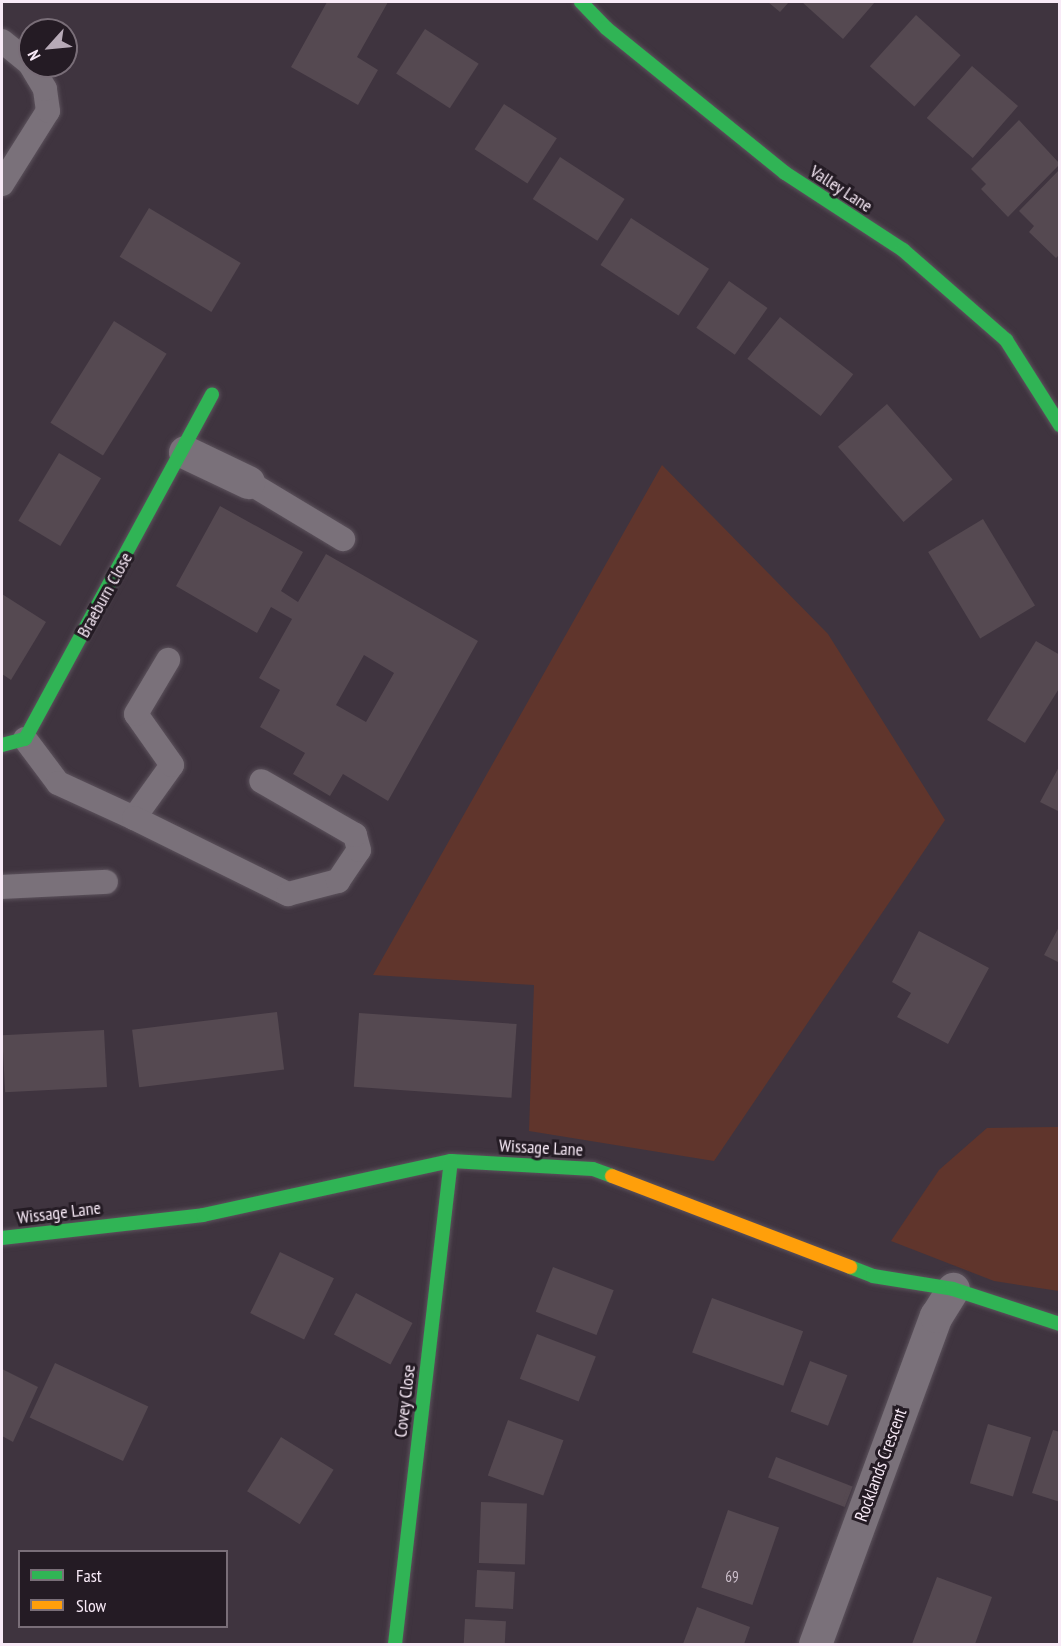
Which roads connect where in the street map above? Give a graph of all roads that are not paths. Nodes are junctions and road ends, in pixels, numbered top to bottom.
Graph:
1 (580, 2) edge
2 (2, 41) edge
3 (18, 54) edge
4 (39, 78) edge
5 (2, 184) edge
6 (212, 395) dead end
7 (1059, 424) edge
8 (185, 452) junction
9 (248, 482) joint
10 (343, 539) dead end
11 (168, 660) dead end
12 (25, 739) junction
13 (2, 745) edge
14 (261, 781) dead end
15 (134, 818) junction
16 (106, 882) dead end
17 (2, 887) edge
18 (451, 1161) junction
19 (2, 1238) edge
20 (953, 1289) junction
21 (1059, 1324) edge
22 (395, 1644) edge
23 (815, 1644) edge

1 - 7 street, Valley Lane
2 - 3 lane
4 - 5 lane
6 - 8 street, Braeburn Close
8 - 9 street
8 - 12 street, Braeburn Close
9 - 10 lane
11 - 15 lane
12 - 13 street
12 - 15 lane
14 - 15 lane
16 - 17 lane
18 - 19 street, Wissage Lane
18 - 20 street, Wissage Lane
18 - 22 street, Covey Close
20 - 21 street, Wissage Lane
20 - 23 street, Rocklands Crescent

